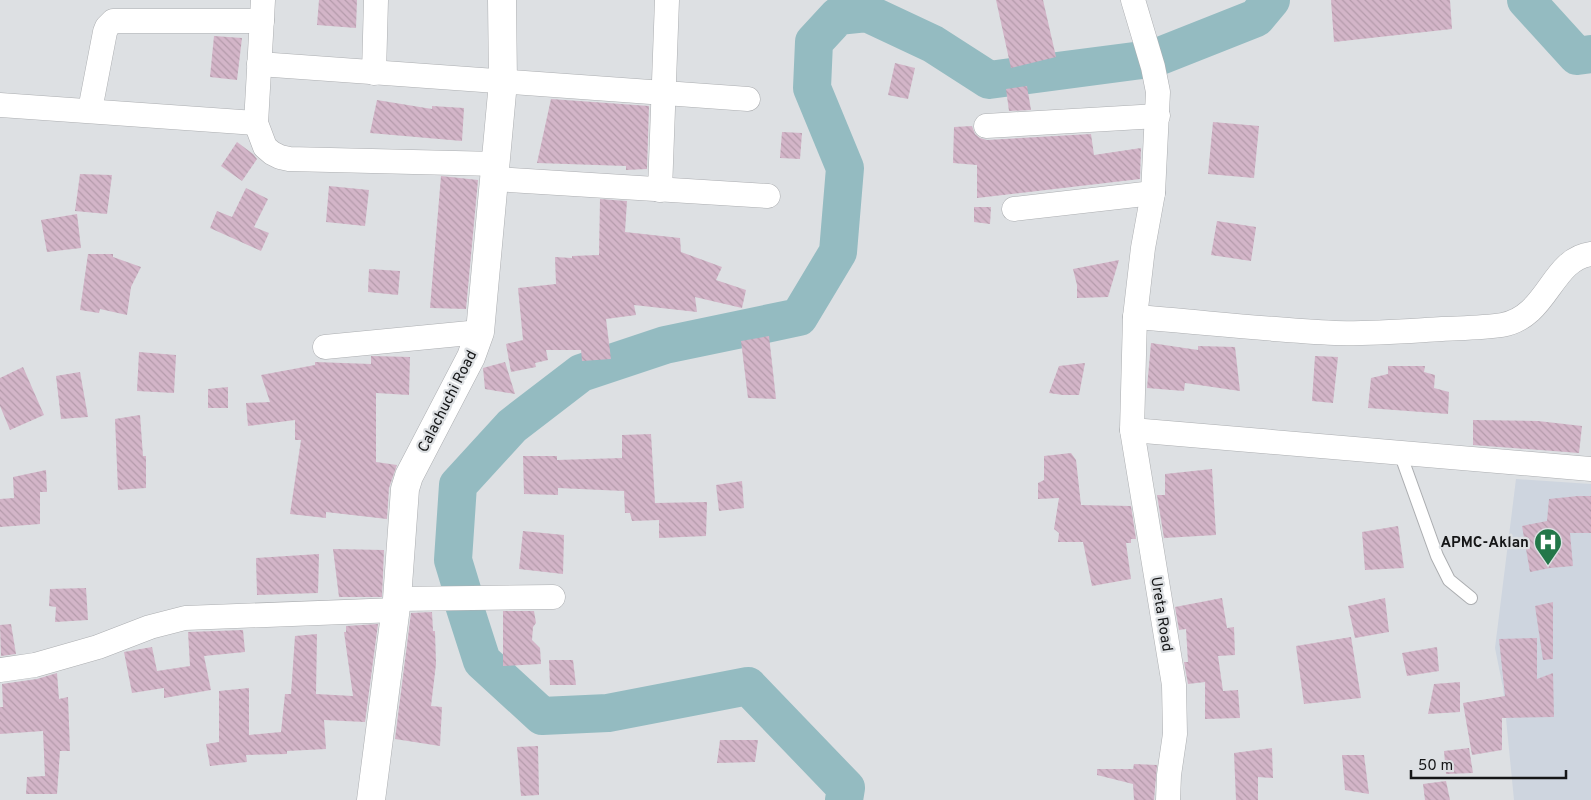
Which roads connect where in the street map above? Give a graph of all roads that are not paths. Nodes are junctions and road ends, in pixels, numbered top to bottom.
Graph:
1 (376, 0) edge
2 (502, 0) edge
3 (667, 0) edge
4 (1133, 0) edge
5 (263, 10) edge
6 (259, 64) junction
7 (374, 72) junction
8 (503, 82) junction
9 (664, 93) junction
10 (748, 99) dead end
11 (0, 105) edge
12 (90, 110) junction
13 (1158, 116) junction
14 (256, 123) junction
15 (986, 126) dead end
16 (495, 172) junction
17 (660, 190) junction
18 (1153, 193) junction
19 (768, 196) dead end
20 (1014, 209) dead end
21 (1591, 254) edge
22 (1135, 317) junction
23 (480, 332) junction
24 (325, 346) dead end
25 (1132, 430) junction
26 (1400, 453) junction
27 (1591, 469) edge
28 (553, 597) dead end
29 (1471, 598) dead end
30 (397, 605) junction
31 (0, 670) edge
32 (371, 800) edge
33 (1168, 800) edge

1 - 7 street
2 - 8 street, Calachuchi Road
3 - 9 street
4 - 13 street, Ureta Road
5 - 6 street
5 - 12 street
6 - 7 street
6 - 14 street
7 - 8 street
8 - 9 street
8 - 16 street, Calachuchi Road
9 - 10 street
9 - 17 street
11 - 12 street
12 - 14 street
13 - 15 street
13 - 18 street, Ureta Road
14 - 16 street
16 - 17 street
16 - 23 street, Calachuchi Road
17 - 19 street
18 - 20 street
18 - 22 street, Ureta Road
21 - 22 street
22 - 25 street, Ureta Road
23 - 24 street
23 - 30 street, Calachuchi Road
25 - 26 street
25 - 33 street, Ureta Road
26 - 27 street
26 - 29 lane
28 - 30 street
30 - 31 street
30 - 32 street, Calachuchi Road

